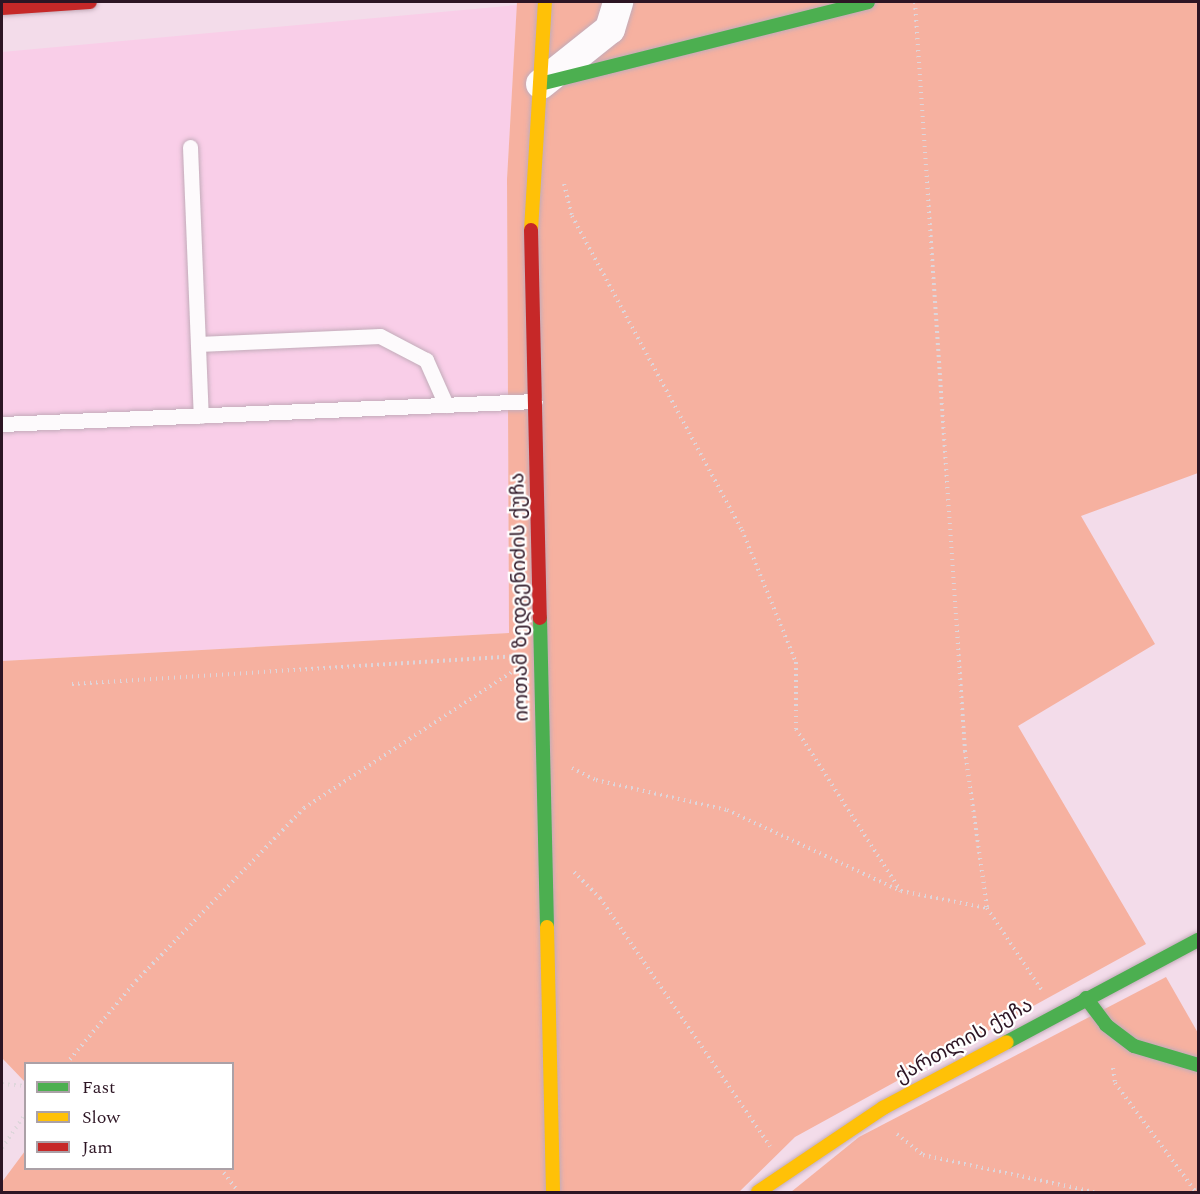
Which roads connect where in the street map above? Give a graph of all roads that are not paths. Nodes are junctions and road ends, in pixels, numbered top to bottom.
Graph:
1 (90, 2) edge
2 (545, 2) edge
3 (618, 2) edge
4 (868, 2) edge
5 (2, 8) edge
6 (540, 84) junction
7 (190, 147) dead end
8 (198, 344) junction
9 (535, 401) junction
10 (446, 405) junction
11 (201, 416) junction
12 (2, 424) edge
13 (1198, 940) edge
14 (1086, 998) junction
15 (1198, 1065) edge
16 (553, 1192) edge
17 (758, 1192) edge

1 - 5 street
2 - 6 street, იოთამ ზედგენიძის ქუჩა
3 - 6 street
4 - 6 street
6 - 9 street, იოთამ ზედგენიძის ქუჩა
7 - 8 lane
8 - 10 lane
8 - 11 lane
9 - 10 lane
9 - 16 street, იოთამ ზედგენიძის ქუჩა
10 - 11 lane
11 - 12 lane
13 - 14 street, ქართლის ქუჩა
14 - 15 street
14 - 17 street, ქართლის ქუჩა

